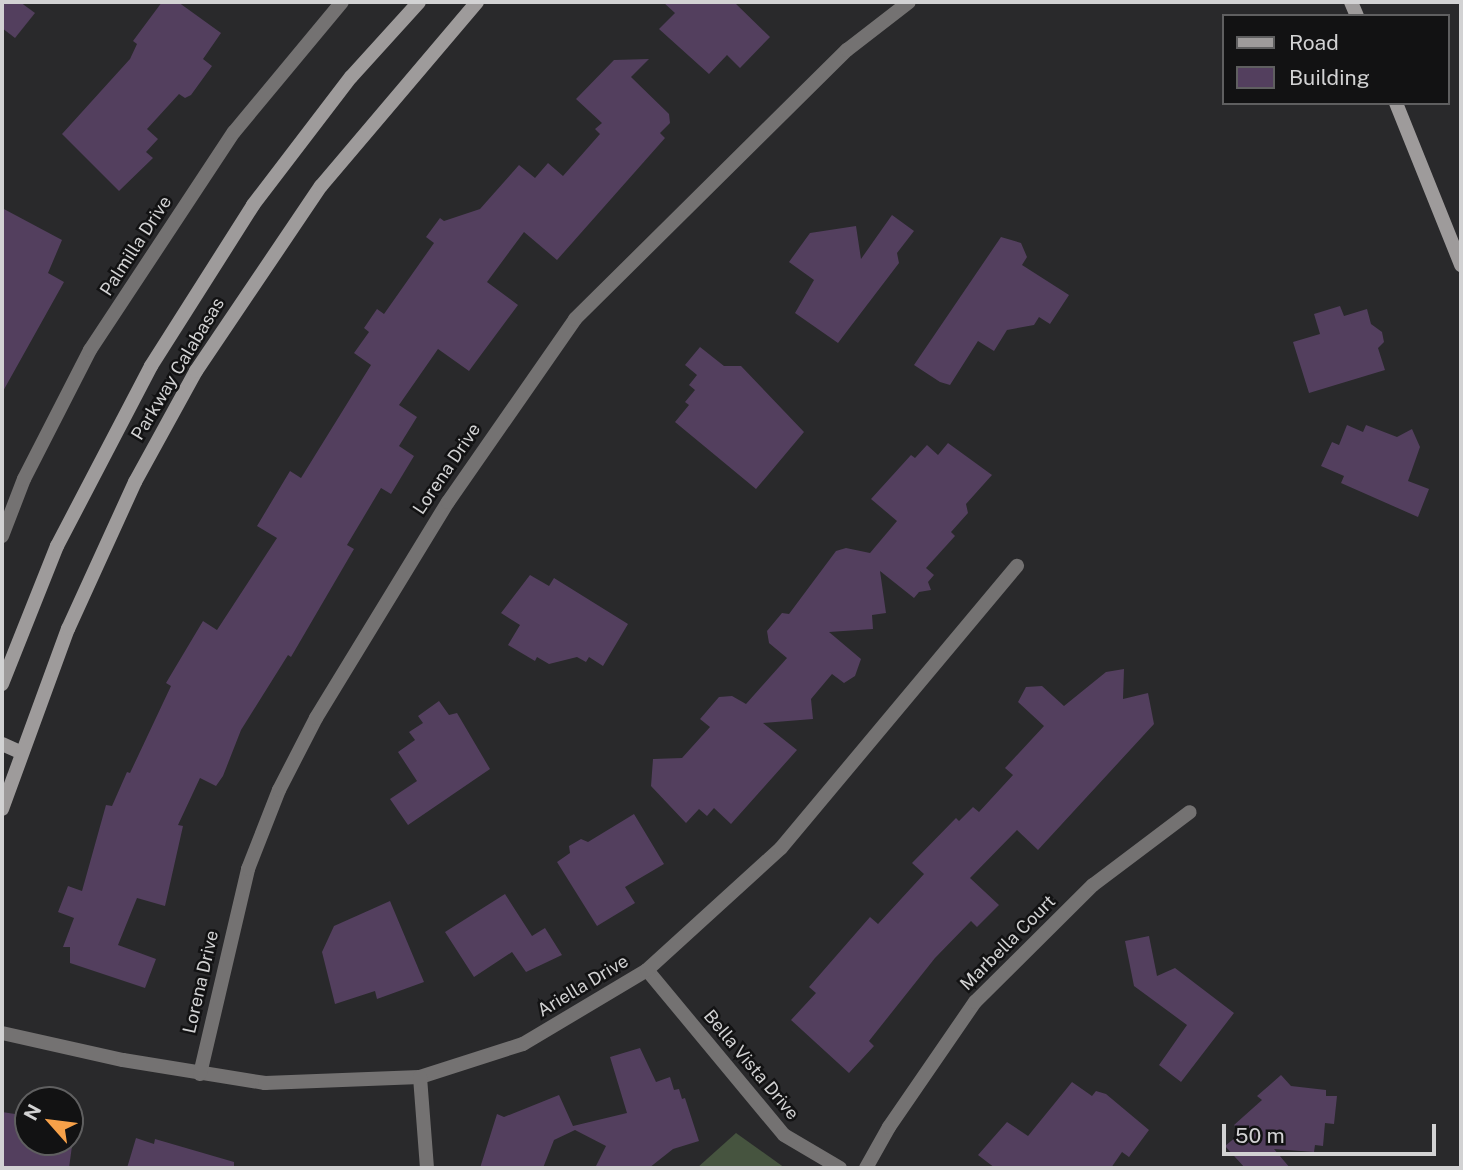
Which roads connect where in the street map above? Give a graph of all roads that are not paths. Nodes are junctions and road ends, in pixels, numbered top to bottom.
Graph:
1 (341, 2) edge
2 (419, 2) edge
3 (477, 2) edge
4 (909, 2) edge
5 (1397, 105) edge
6 (1461, 265) edge
7 (2, 536) edge
8 (1017, 566) dead end
9 (2, 684) edge
10 (2, 744) edge
11 (20, 752) junction
12 (2, 809) edge
13 (1190, 812) dead end
14 (647, 970) junction
15 (4, 1033) edge
16 (200, 1074) junction
17 (419, 1077) junction
18 (427, 1168) edge
19 (840, 1168) edge
20 (866, 1168) edge

1 - 7 street, Palmilla Drive
2 - 9 street, Parkway Calabasas
3 - 11 street, Parkway Calabasas
4 - 16 street, Lorena Drive
5 - 6 street
8 - 14 street, Ariella Drive
10 - 11 street
11 - 12 street, Parkway Calabasas
13 - 20 street, Marbella Court
14 - 17 street, Ariella Drive
14 - 19 street, Bella Vista Drive
15 - 16 street, Ariella Drive
16 - 17 street, Ariella Drive
17 - 18 street

